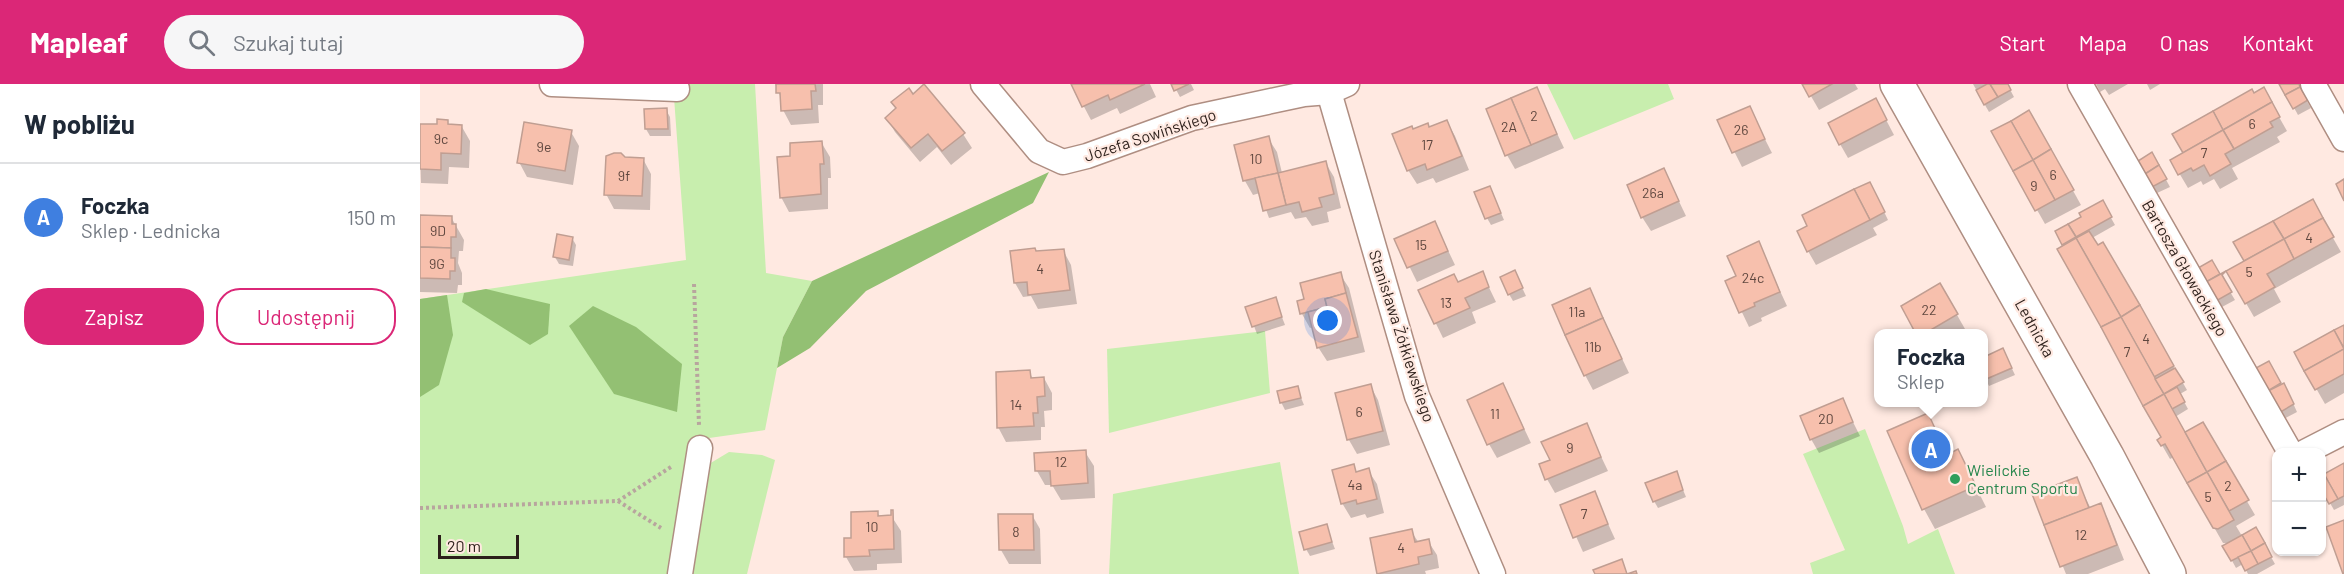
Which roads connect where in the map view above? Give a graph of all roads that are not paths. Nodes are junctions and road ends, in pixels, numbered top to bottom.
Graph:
1 (552, 84) edge
2 (983, 84) edge
3 (1897, 84) edge
4 (2080, 84) edge
5 (2313, 84) edge
6 (1338, 88) edge
7 (677, 89) dead end
8 (2344, 139) edge
9 (2344, 432) edge
10 (700, 448) road end
11 (2287, 448) edge
12 (2314, 448) edge
13 (680, 574) edge
14 (1493, 574) edge
15 (2169, 574) edge

1 - 7 street
2 - 6 street, Józefa Sowińskiego
3 - 15 main road, Lednicka
4 - 11 street, Bartosza Głowackiego
5 - 8 street
6 - 14 street, Stanisława Żółkiewskiego
9 - 12 street
10 - 13 street

